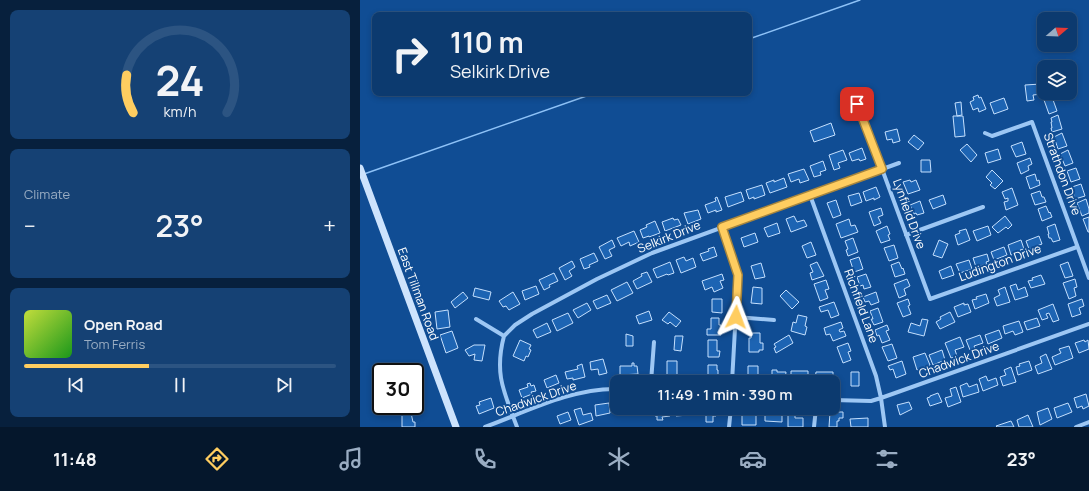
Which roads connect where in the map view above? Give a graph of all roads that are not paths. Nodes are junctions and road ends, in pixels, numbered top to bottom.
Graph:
1 (852, 92) dead end
2 (985, 133) dead end
3 (898, 163) dead end
4 (360, 168) edge
5 (882, 169) junction
6 (810, 195) junction
7 (983, 207) dead end
8 (722, 227) junction
9 (906, 235) junction
10 (1077, 247) junction
11 (1089, 278) edge
12 (930, 299) joint
13 (736, 317) junction
14 (476, 320) dead end
15 (774, 320) dead end
16 (1089, 324) edge
17 (504, 336) junction
18 (654, 342) dead end
19 (652, 375) edge
20 (732, 375) edge
21 (610, 389) edge
22 (881, 398) junction
23 (840, 400) edge
24 (731, 415) edge
25 (815, 415) edge
26 (513, 417) junction
27 (1089, 422) edge
28 (456, 427) edge
29 (485, 427) edge
30 (517, 427) edge
31 (730, 427) edge
32 (814, 427) edge
33 (885, 427) edge
34 (1076, 427) edge

1 - 5 street, Lynfield Drive
2 - 10 street, Strathdon Drive
3 - 5 street, Selkirk Drive
4 - 28 main road, East Tillman Road
5 - 6 street, Selkirk Drive
5 - 9 street, Lynfield Drive
6 - 8 street, Selkirk Drive
6 - 22 street, Richfield Lane
7 - 9 street
8 - 13 street
8 - 17 street, Selkirk Drive
9 - 12 street, Lynfield Drive
10 - 11 street, Strathdon Drive
10 - 12 street, Ludington Drive
13 - 15 street
13 - 20 street
14 - 17 street
16 - 22 street, Chadwick Drive
17 - 26 street
18 - 19 street
21 - 26 street, Chadwick Drive
22 - 23 street, Chadwick Drive
22 - 33 street, Richfield Lane
24 - 31 street
25 - 32 street
26 - 29 street, Chadwick Drive
26 - 30 street
27 - 34 street

